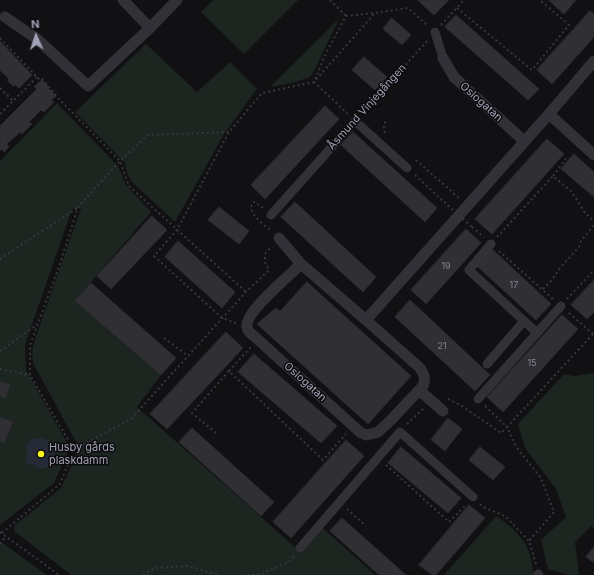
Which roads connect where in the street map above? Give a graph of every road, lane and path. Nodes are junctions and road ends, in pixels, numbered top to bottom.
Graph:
1 (122, 0) edge
2 (177, 0) edge
3 (330, 0) edge
4 (464, 0) edge
5 (540, 0) edge
6 (457, 8) junction
7 (375, 13) junction
8 (346, 16) junction
9 (5, 17) dead end
10 (150, 28) junction
11 (435, 32) junction
12 (0, 38) edge
13 (443, 58) joint
14 (594, 61) edge
15 (37, 77) junction
16 (314, 82) junction
17 (0, 88) edge
18 (14, 101) junction
19 (0, 114) edge
20 (549, 114) junction
21 (386, 120) dead end
22 (355, 121) junction
23 (228, 132) junction
24 (385, 133) dead end
25 (524, 141) junction
26 (594, 155) edge
27 (567, 157) dead end
28 (414, 159) dead end
29 (120, 161) junction
30 (407, 168) joint
31 (553, 176) junction
32 (467, 206) junction
33 (78, 207) junction
34 (271, 215) dead end
35 (594, 221) edge
36 (594, 225) edge
37 (177, 230) junction
38 (279, 238) joint
39 (491, 244) junction
40 (0, 259) edge
41 (300, 264) junction
42 (594, 270) edge
43 (542, 289) junction
44 (246, 292) junction
45 (561, 306) junction
46 (222, 318) junction
47 (366, 320) junction
48 (524, 321) junction
49 (38, 324) junction
50 (247, 326) junction
51 (537, 333) junction
52 (594, 334) edge
53 (164, 338) dead end
54 (258, 340) junction
55 (0, 351) edge
56 (188, 356) junction
57 (487, 364) dead end
58 (0, 369) edge
59 (229, 371) junction
60 (30, 375) junction
61 (419, 390) junction
62 (478, 399) joint
63 (462, 406) dead end
64 (443, 411) dead end
65 (353, 425) junction
66 (507, 427) junction
67 (216, 433) dead end
68 (74, 450) junction
69 (377, 458) junction
70 (473, 497) junction
71 (339, 502) junction
72 (366, 526) dead end
73 (1, 533) edge
74 (6, 536) junction
75 (529, 541) junction
76 (0, 544) edge
77 (300, 548) joint
78 (538, 574) edge
79 (59, 575) edge
80 (143, 575) edge
81 (220, 575) edge
82 (247, 575) edge

1 - 10 street
2 - 10 street
3 - 8 path
4 - 6 path, Åsmund Vinjegången
5 - 6 path
6 - 11 path, Åsmund Vinjegången
7 - 8 path
7 - 11 path
7 - 16 path
8 - 16 path
9 - 10 street
11 - 13 street
11 - 22 path, Åsmund Vinjegången
12 - 15 path
13 - 25 street, Oslogatan
14 - 20 street
15 - 18 path
15 - 29 path
16 - 22 path
16 - 23 path
17 - 18 path
18 - 19 path
20 - 25 street
20 - 26 street
21 - 24 path
22 - 30 street
22 - 34 street, Åsmund Vinjegången
23 - 29 path
23 - 37 path
25 - 32 street
27 - 31 path
28 - 32 path
29 - 33 path
29 - 37 path
30 - 39 path, bridge
31 - 35 path
31 - 39 path
32 - 47 street
33 - 40 path
33 - 49 path
36 - 43 path
37 - 44 path
37 - 46 path
38 - 41 street
38 - 44 path
39 - 43 path
39 - 48 street
41 - 47 street
41 - 50 street
42 - 45 path
43 - 45 path
44 - 46 path
45 - 51 street
45 - 52 path
46 - 50 path
46 - 56 path
47 - 61 street
48 - 51 street
48 - 57 street
49 - 55 path
49 - 60 path
50 - 54 street, Oslogatan
51 - 62 street
52 - 66 path
53 - 56 path
54 - 59 path
54 - 65 street, Oslogatan
56 - 68 path
58 - 60 path
59 - 65 path
59 - 67 path
60 - 68 path
61 - 64 street
61 - 65 street, Oslogatan
62 - 66 path
63 - 66 path
66 - 75 path
68 - 73 path
69 - 70 path
69 - 70 street
69 - 71 street
70 - 75 path
71 - 72 path
71 - 77 street
73 - 74 path
74 - 76 path
74 - 79 path
75 - 78 path
77 - 82 path
80 - 81 path

